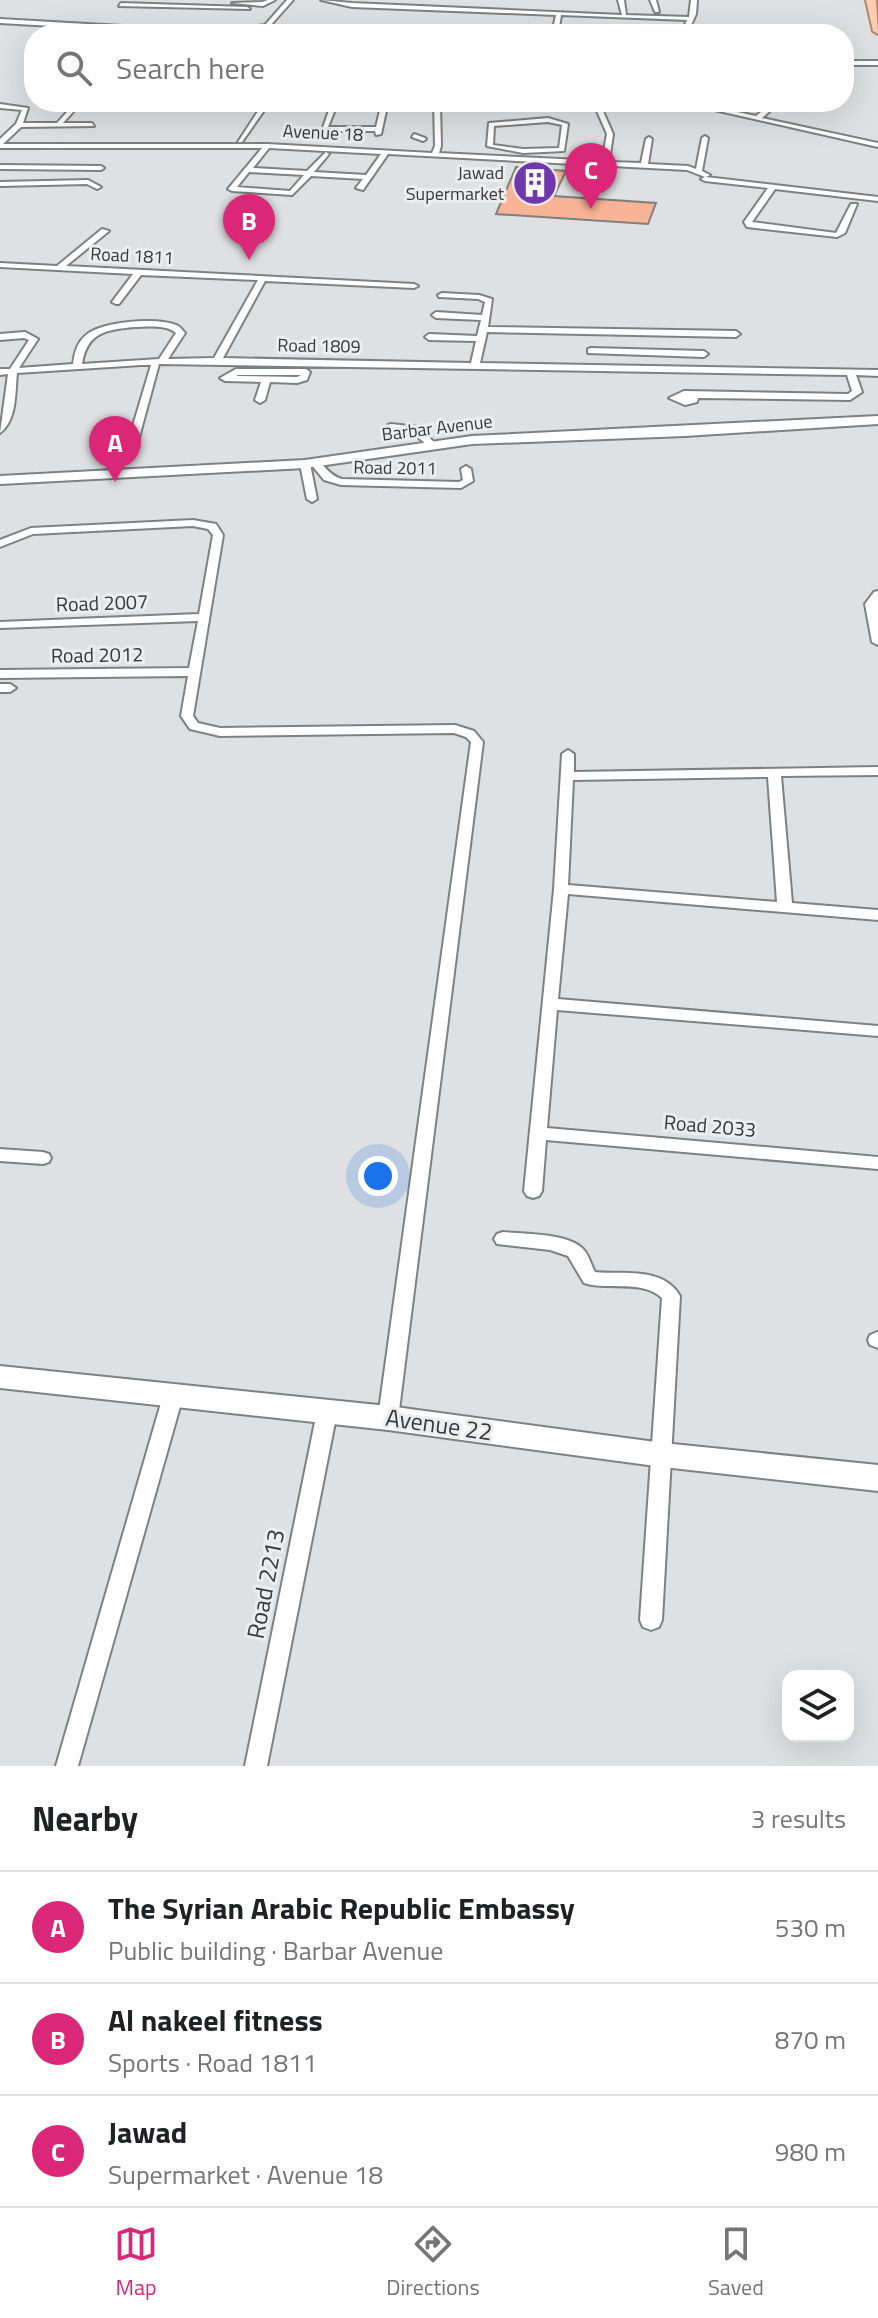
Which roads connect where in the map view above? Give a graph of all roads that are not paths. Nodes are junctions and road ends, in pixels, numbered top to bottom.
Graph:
1 (195, 0) edge
2 (221, 0) edge
3 (272, 0) edge
4 (290, 0) edge
5 (324, 0) edge
6 (551, 0) edge
7 (621, 0) edge
8 (653, 0) edge
9 (694, 0) edge
10 (871, 0) edge
11 (121, 5) dead end
12 (186, 7) junction
13 (247, 9) dead end
14 (657, 11) dead end
15 (549, 12) junction
16 (559, 12) junction
17 (624, 14) dead end
18 (691, 19) junction
19 (0, 21) edge
20 (52, 24) edge
21 (268, 24) edge
22 (557, 24) edge
23 (689, 24) edge
24 (878, 31) edge
25 (854, 63) edge
26 (878, 64) edge
27 (0, 106) edge
28 (24, 107) edge
29 (24, 110) edge
30 (70, 112) edge
31 (260, 112) edge
32 (331, 112) edge
33 (383, 112) edge
34 (437, 112) edge
35 (600, 112) edge
36 (726, 112) edge
37 (765, 112) edge
38 (756, 119) junction
39 (60, 123) junction
40 (19, 125) junction
41 (92, 125) dead end
42 (325, 129) junction
43 (414, 136) dead end
44 (438, 136) junction
45 (705, 138) dead end
46 (649, 139) dead end
47 (14, 141) dead end
48 (240, 141) dead end
49 (1, 142) edge
50 (878, 145) edge
51 (265, 148) junction
52 (316, 148) junction
53 (326, 154) junction
54 (384, 155) junction
55 (435, 155) junction
56 (522, 156) junction
57 (605, 164) junction
58 (644, 166) junction
59 (0, 167) edge
60 (101, 168) dead end
61 (246, 170) junction
62 (310, 174) junction
63 (702, 175) junction
64 (368, 177) junction
65 (0, 184) edge
66 (97, 187) dead end
67 (360, 188) dead end
68 (772, 188) junction
69 (876, 199) edge
70 (854, 206) dead end
71 (105, 231) dead end
72 (0, 265) edge
73 (59, 268) junction
74 (139, 272) junction
75 (263, 278) junction
76 (414, 286) dead end
77 (442, 295) dead end
78 (116, 302) dead end
79 (436, 315) dead end
80 (486, 318) junction
81 (590, 332) junction
82 (646, 333) junction
83 (700, 333) junction
84 (482, 334) junction
85 (736, 334) dead end
86 (0, 337) edge
87 (429, 337) dead end
88 (647, 352) junction
89 (159, 361) junction
90 (217, 361) junction
91 (475, 365) junction
92 (77, 366) junction
93 (648, 369) junction
94 (679, 369) junction
95 (307, 370) dead end
96 (13, 371) junction
97 (268, 371) junction
98 (0, 372) edge
99 (851, 373) junction
100 (878, 373) edge
101 (250, 376) dead end
102 (260, 400) dead end
103 (878, 420) edge
104 (391, 427) dead end
105 (0, 430) edge
106 (431, 444) junction
107 (129, 456) dead end
108 (310, 464) junction
109 (466, 469) dead end
110 (0, 480) edge
111 (312, 499) dead end
112 (0, 544) edge
113 (878, 594) edge
114 (205, 617) junction
115 (0, 625) edge
116 (878, 642) edge
117 (195, 672) junction
118 (0, 674) edge
119 (568, 754) dead end
120 (878, 771) edge
121 (774, 773) junction
122 (568, 776) junction
123 (561, 889) junction
124 (785, 908) junction
125 (878, 915) edge
126 (550, 1004) junction
127 (878, 1031) edge
128 (538, 1133) junction
129 (0, 1155) edge
130 (43, 1158) dead end
131 (878, 1163) edge
132 (533, 1191) dead end
133 (503, 1239) dead end
134 (0, 1377) edge
135 (173, 1396) junction
136 (327, 1412) junction
137 (388, 1418) junction
138 (663, 1455) junction
139 (878, 1478) edge
140 (651, 1620) dead end
141 (67, 1766) edge
142 (256, 1766) edge

1 - 12 street
2 - 3 street
4 - 21 street
5 - 15 street
6 - 15 street
7 - 17 street
8 - 14 street
9 - 18 street
10 - 24 main road
11 - 12 street
12 - 13 street
15 - 16 street
16 - 18 street
16 - 22 street
18 - 23 street
19 - 20 street
25 - 26 street
27 - 28 street
29 - 40 street
30 - 39 street
31 - 48 street
32 - 42 street
33 - 42 street
34 - 44 street
35 - 57 street
36 - 38 street
37 - 38 street
38 - 50 street
39 - 40 street
39 - 41 street
40 - 49 street
42 - 52 street
43 - 44 street
44 - 55 street
45 - 63 street
46 - 58 street
47 - 49 street
49 - 51 street, Avenue 18
51 - 52 street, Avenue 18
51 - 53 street
51 - 61 street
52 - 54 street, Avenue 18
53 - 54 street
53 - 62 street
54 - 55 street, Avenue 18
54 - 64 street
55 - 56 street, Avenue 18
56 - 56 street
56 - 57 street, Avenue 18
57 - 58 street, Avenue 18
58 - 63 street, Avenue 18
59 - 60 street
61 - 62 street
61 - 62 street
62 - 64 street
63 - 68 street, Avenue 18
64 - 67 street
65 - 66 street
68 - 69 street, Avenue 18
68 - 70 street
71 - 73 street
72 - 73 street, Road 1811
73 - 74 street, Road 1811
74 - 75 street, Road 1811
74 - 78 street
75 - 76 street, Road 1811
75 - 90 street
77 - 80 street
79 - 80 street
80 - 84 street
81 - 82 street
81 - 84 street
81 - 88 street
82 - 83 street
82 - 88 street
83 - 85 street
83 - 88 street
84 - 87 street
84 - 91 street
86 - 96 street
88 - 93 street
89 - 90 street, Road 1809
89 - 92 street, Road 1809
89 - 92 street
89 - 107 street
90 - 97 street, Road 1809
91 - 93 street, Road 1809
91 - 97 street, Road 1809
92 - 96 street, Road 1809
93 - 94 street, Road 1809
94 - 99 street, Road 1809
94 - 99 street
95 - 97 street
96 - 98 street, Road 1809
96 - 105 street
97 - 101 street
97 - 102 street
99 - 100 street, Road 1809
103 - 106 street, Barbar Avenue
104 - 106 street
106 - 108 street, Barbar Avenue
108 - 109 street, Road 2011
108 - 110 street, Barbar Avenue
108 - 111 street
112 - 114 street
113 - 116 street
114 - 115 street, Road 2007
114 - 117 street
117 - 118 street, Road 2012
117 - 137 street
119 - 122 street
120 - 121 street
121 - 122 street
121 - 124 street
122 - 123 street
123 - 124 street
123 - 126 street
124 - 125 street
126 - 127 street
126 - 128 street
128 - 131 street, Road 2033
128 - 132 street
129 - 130 street
133 - 138 street
134 - 135 street, Avenue 22
135 - 136 street, Avenue 22
135 - 141 street
136 - 137 street, Avenue 22
136 - 142 street, Road 2213
137 - 138 street, Avenue 22
138 - 139 street, Avenue 22
138 - 140 street

